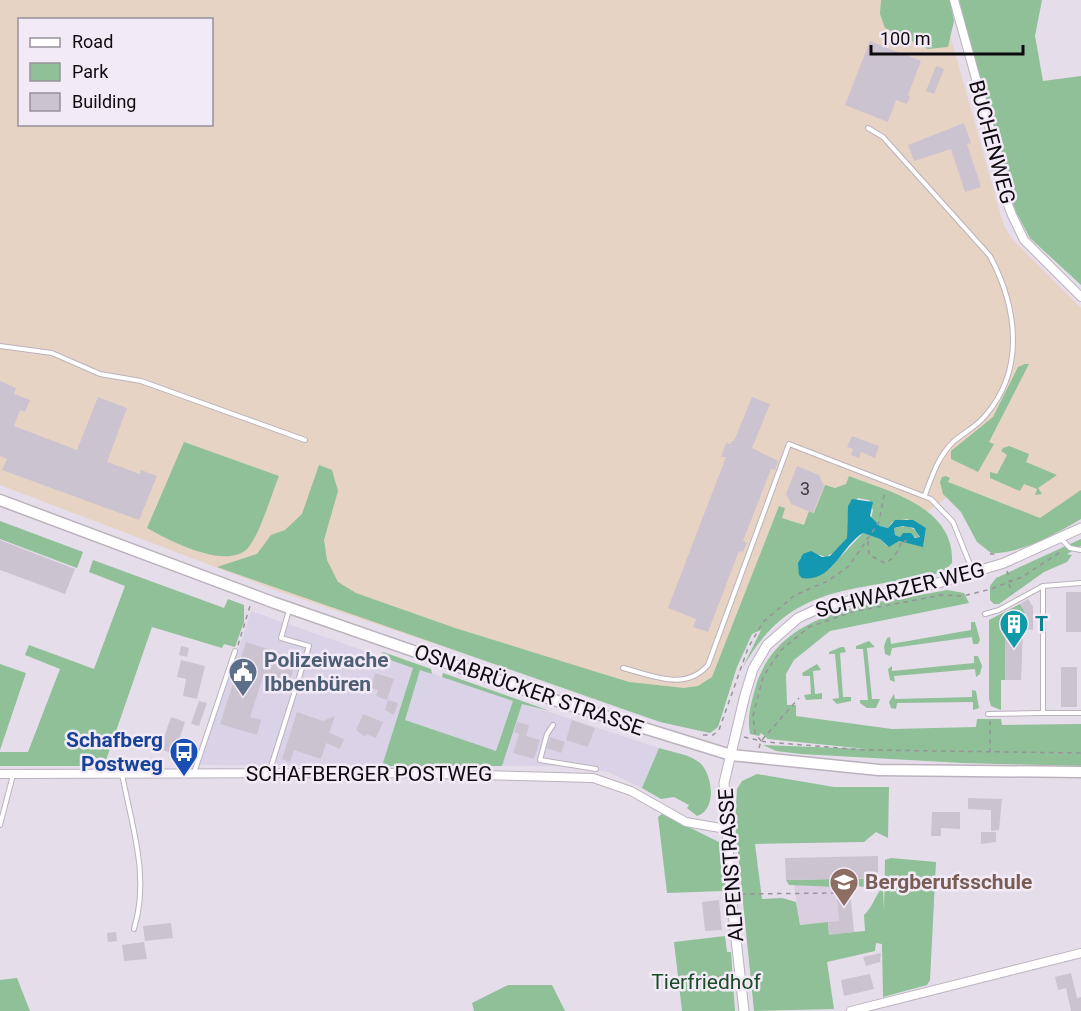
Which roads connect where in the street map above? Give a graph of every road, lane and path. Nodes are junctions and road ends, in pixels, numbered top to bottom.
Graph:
1 (954, 0) edge
2 (868, 128) dead end
3 (1081, 297) edge
4 (0, 346) edge
5 (305, 440) dead end
6 (888, 481) junction
7 (925, 495) junction
8 (0, 500) edge
9 (1081, 528) edge
10 (1061, 538) junction
11 (907, 541) dead end
12 (1070, 548) junction
13 (1081, 550) edge
14 (973, 572) junction
15 (1081, 583) edge
16 (1008, 584) junction
17 (1043, 586) junction
18 (254, 596) junction
19 (1015, 600) junction
20 (290, 608) junction
21 (985, 614) dead end
22 (235, 651) joint
23 (623, 668) dead end
24 (799, 698) dead end
25 (1043, 713) junction
26 (1081, 713) edge
27 (988, 714) joint
28 (554, 724) dead end
29 (719, 730) dead end
30 (702, 735) dead end
31 (761, 741) junction
32 (990, 752) junction
33 (1081, 753) edge
34 (731, 755) junction
35 (596, 769) dead end
36 (1081, 772) edge
37 (0, 774) edge
38 (13, 774) junction
39 (122, 774) junction
40 (194, 774) junction
41 (268, 774) junction
42 (0, 825) edge
43 (726, 830) junction
44 (836, 893) dead end
45 (731, 894) junction
46 (134, 929) dead end
47 (1081, 953) edge
48 (744, 1011) edge
49 (852, 1011) edge

1 - 3 street, BUCHENWEG
2 - 7 lane
4 - 5 lane
6 - 7 lane
6 - 11 path
6 - 23 lane
7 - 14 lane
8 - 18 main road, OSNABRÜCKER STRASSE
9 - 10 street, SCHWARZER WEG
10 - 12 lane
10 - 14 street, SCHWARZER WEG
12 - 13 lane
12 - 16 path
14 - 34 street, SCHWARZER WEG
15 - 17 lane
16 - 19 path
16 - 31 path
17 - 19 lane
17 - 25 lane
18 - 20 main road, OSNABRÜCKER STRASSE
18 - 22 path
19 - 21 lane
20 - 34 main road, OSNABRÜCKER STRASSE
20 - 41 lane
22 - 40 lane
24 - 31 path
25 - 26 lane
25 - 27 lane
27 - 32 path
28 - 35 lane
29 - 30 path
31 - 32 path
32 - 33 path
34 - 36 main road, OSNABRÜCKER STRASSE
34 - 43 street, ALPENSTRASSE
37 - 38 street, SCHAFBERGER POSTWEG
38 - 39 street, SCHAFBERGER POSTWEG
38 - 42 lane
39 - 40 street, SCHAFBERGER POSTWEG
39 - 46 lane
40 - 41 street, SCHAFBERGER POSTWEG
41 - 43 street, SCHAFBERGER POSTWEG
43 - 45 street, ALPENSTRASSE
44 - 45 path
45 - 48 street, ALPENSTRASSE
47 - 49 street

